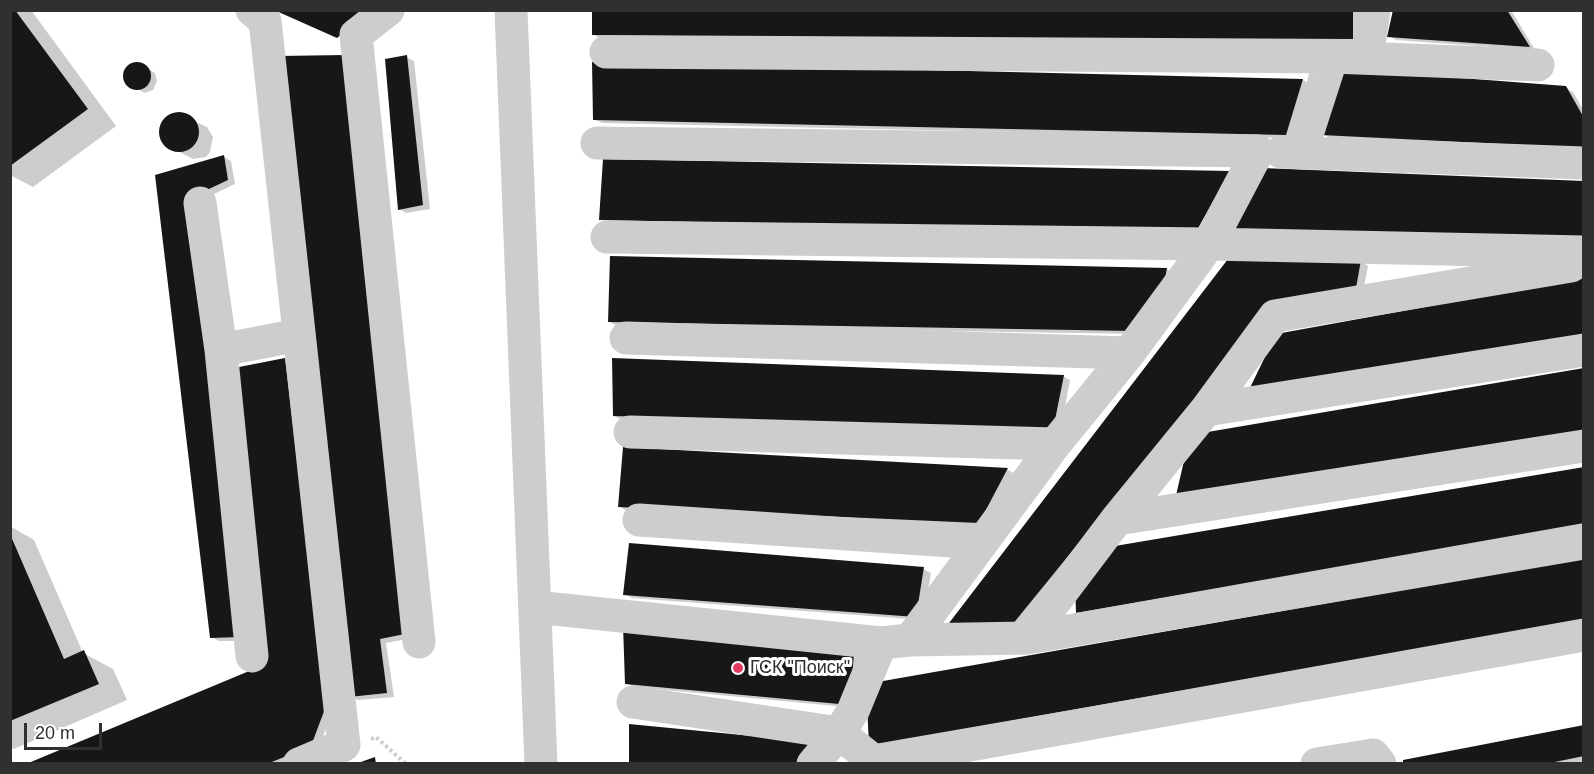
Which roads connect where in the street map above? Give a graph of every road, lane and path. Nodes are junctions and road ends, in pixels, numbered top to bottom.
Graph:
1 (252, 10) edge
2 (387, 10) edge
3 (511, 10) edge
4 (1374, 10) edge
5 (606, 52) dead end
6 (1332, 57) junction
7 (1367, 58) junction
8 (1538, 65) dead end
9 (597, 143) dead end
10 (1258, 151) junction
11 (1301, 153) junction
12 (1584, 163) edge
13 (200, 203) dead end
14 (607, 237) dead end
15 (1209, 244) junction
16 (1584, 252) edge
17 (1584, 264) edge
18 (299, 335) junction
19 (626, 338) dead end
20 (221, 350) junction
21 (1584, 350) edge
22 (1129, 353) junction
23 (1206, 410) junction
24 (630, 432) dead end
25 (1055, 444) junction
26 (1584, 446) edge
27 (1117, 519) junction
28 (639, 520) dead end
29 (981, 543) junction
30 (1584, 543) edge
31 (535, 607) junction
32 (1584, 635) edge
33 (1027, 638) junction
34 (895, 641) junction
35 (419, 642) dead end
36 (252, 656) dead end
37 (633, 702) dead end
38 (839, 733) junction
39 (344, 745) junction
40 (299, 764) edge
41 (406, 764) edge
42 (542, 764) edge
43 (813, 764) edge
44 (1317, 764) edge
45 (1380, 764) edge

1 - 18 street
2 - 35 street
3 - 31 street
4 - 7 street
5 - 6 street
6 - 7 street
6 - 11 street
7 - 8 street
9 - 10 street
10 - 11 street
10 - 15 street
11 - 12 street
13 - 20 street
14 - 15 street
15 - 16 street
15 - 22 street
17 - 23 street
18 - 20 street
18 - 39 street
19 - 22 street
20 - 36 street
21 - 23 street
22 - 25 street
23 - 27 street
24 - 25 street
25 - 29 street
26 - 27 street
27 - 33 street
28 - 29 street
29 - 34 street
30 - 33 street
31 - 34 street
31 - 42 street
32 - 38 street
33 - 34 street
34 - 38 street
37 - 38 street
38 - 43 street
39 - 40 street
39 - 41 path
44 - 45 street

